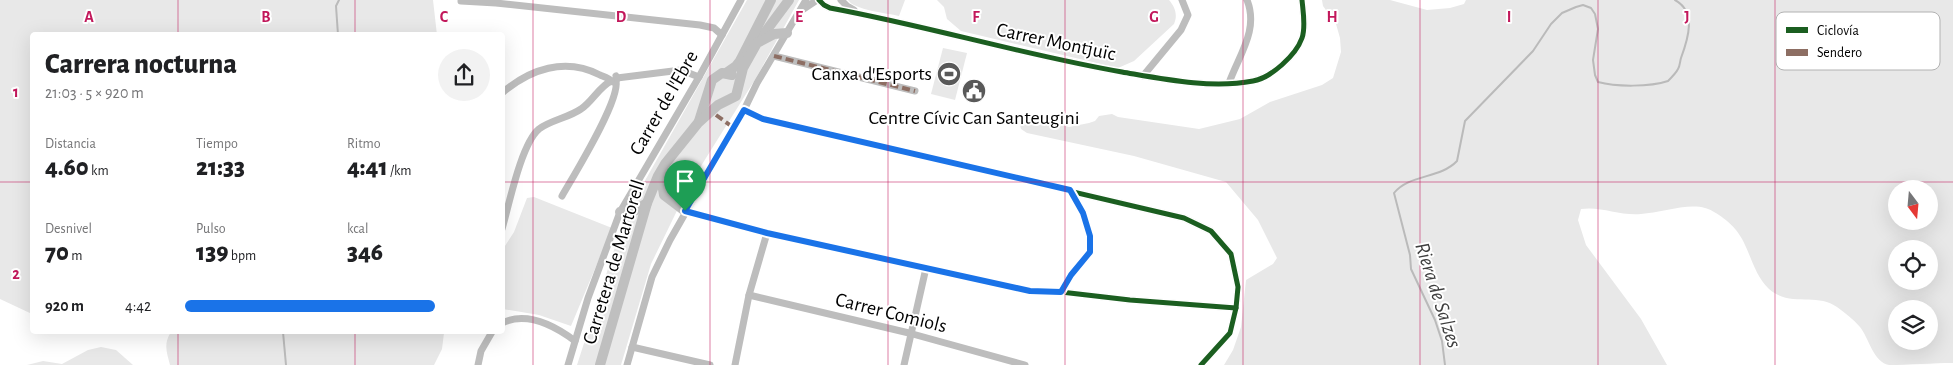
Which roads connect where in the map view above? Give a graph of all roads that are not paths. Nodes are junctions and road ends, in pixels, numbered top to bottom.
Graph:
1 (741, 0) edge
2 (771, 0) edge
3 (789, 0) edge
4 (806, 0) edge
5 (818, 0) edge
6 (841, 0) edge
7 (1182, 0) edge
8 (1247, 0) edge
9 (1302, 0) edge
10 (461, 1) dead end
11 (799, 14) junction
12 (861, 14) junction
13 (787, 33) junction
14 (722, 34) junction
15 (757, 43) junction
16 (774, 56) junction
17 (741, 60) junction
18 (726, 73) junction
19 (1143, 76) junction
20 (700, 77) junction
21 (614, 79) junction
22 (1230, 83) junction
23 (738, 84) junction
24 (710, 88) junction
25 (505, 91) edge
26 (915, 91) dead end
27 (728, 101) junction
28 (744, 110) junction
29 (698, 122) junction
30 (679, 147) junction
31 (1070, 190) junction
32 (562, 196) dead end
33 (647, 203) junction
34 (685, 211) junction
35 (620, 212) junction
36 (505, 219) edge
37 (767, 233) junction
38 (926, 268) junction
39 (1061, 292) junction
40 (749, 295) junction
41 (1236, 308) junction
42 (505, 323) edge
43 (491, 334) edge
44 (909, 334) junction
45 (575, 341) junction
46 (632, 347) junction
47 (478, 365) edge
48 (568, 365) edge
49 (602, 365) edge
50 (628, 365) edge
51 (710, 365) edge
52 (735, 365) edge
53 (904, 365) edge
54 (1025, 365) edge
55 (1201, 365) edge

1 - 14 street, Carrer de l'Ebre
2 - 17 main road
3 - 15 main road
4 - 11 street
5 - 11 street
5 - 12 street, Carrer Montjuïc
6 - 12 street
7 - 19 street
8 - 22 street
9 - 22 street, Carrer Montjuïc
10 - 14 street
11 - 13 street
12 - 19 street, Carrer Montjuïc
13 - 15 main road
13 - 16 street
14 - 20 street, Carrer de l'Ebre
15 - 17 main road
15 - 23 main road
16 - 26 street
16 - 28 street
17 - 18 main road
18 - 23 main road
18 - 24 main road
19 - 22 street, Carrer Montjuïc
20 - 21 street
20 - 35 street, Carrer de l'Ebre
21 - 25 street
21 - 32 street
21 - 36 street
23 - 27 main road
24 - 27 main road
24 - 29 main road
27 - 29 main road
28 - 31 street
28 - 34 street
29 - 30 main road, Carretera de Martorell
30 - 33 main road, Carretera de Martorell
30 - 34 main road
31 - 39 street
31 - 41 street
33 - 35 main road
33 - 49 main road, Carretera de Martorell
34 - 37 street
34 - 46 street
35 - 45 street, Carrer de l'Ebre
37 - 38 street
37 - 40 street
38 - 39 street
38 - 44 street
39 - 41 street
40 - 44 street, Carrer Comiols
40 - 52 street
41 - 55 street
42 - 45 street
43 - 47 street
44 - 53 street
44 - 54 street, Carrer Comiols
45 - 48 street, Carrer de l'Ebre
46 - 50 street
46 - 51 street

